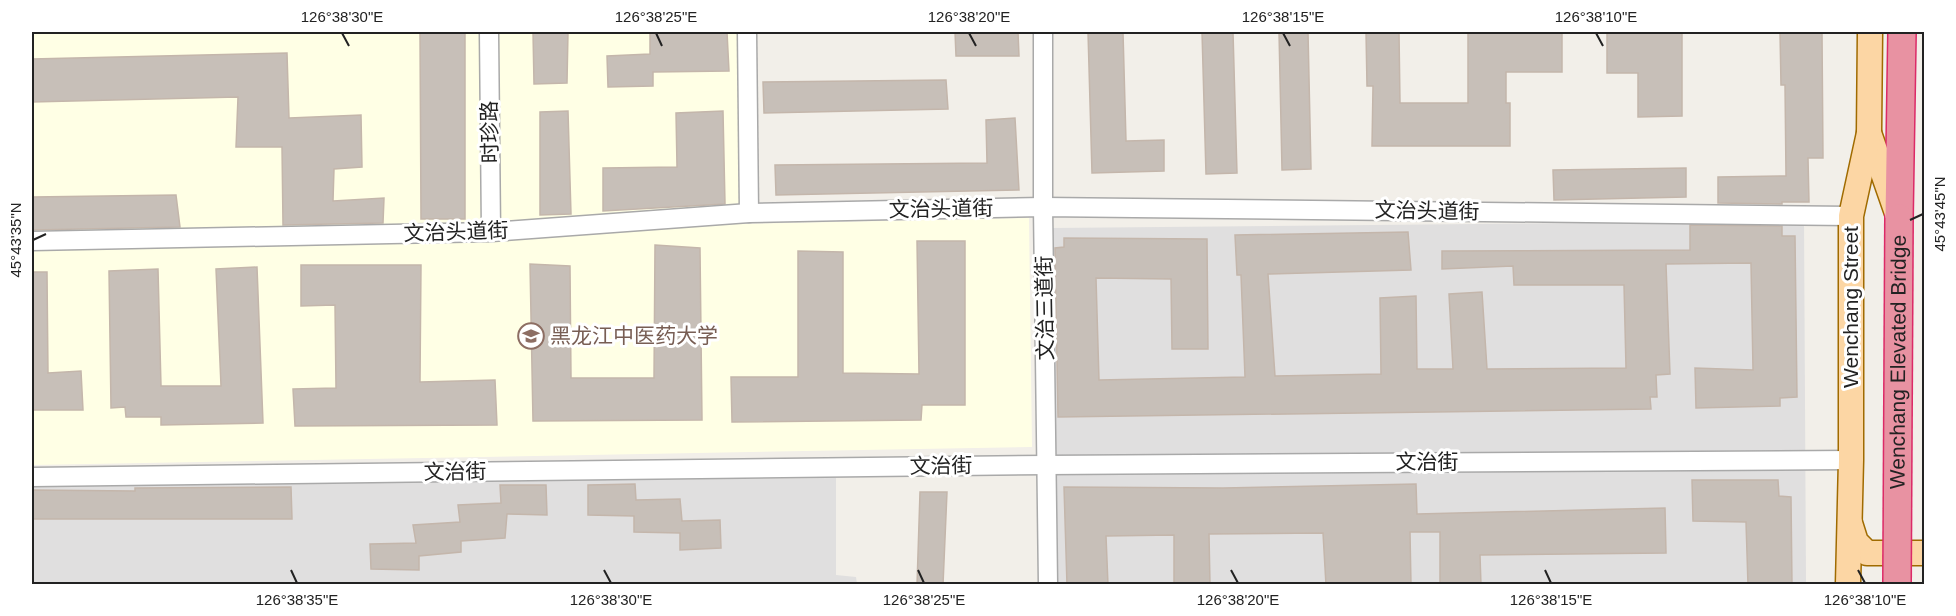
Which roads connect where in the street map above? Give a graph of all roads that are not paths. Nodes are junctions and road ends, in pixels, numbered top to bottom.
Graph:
1 (489, 32) edge
2 (747, 32) edge
3 (1043, 32) edge
4 (1870, 32) edge
5 (1902, 32) edge
6 (1869, 133) junction
7 (1043, 207) junction
8 (749, 213) junction
9 (1851, 216) junction
10 (1899, 218) junction
11 (491, 232) junction
12 (32, 241) edge
13 (1851, 460) junction
14 (1047, 465) junction
15 (32, 477) edge
16 (1850, 520) junction
17 (1924, 553) edge
18 (1048, 585) edge
19 (1848, 585) edge
20 (1897, 585) edge

1 - 11 street, 时珍路
2 - 8 street
3 - 7 street, 文治三道街
4 - 6 main road, Wenchang Street
5 - 10 highway, Wenchang Elevated Bridge
6 - 9 main road, Wenchang Street
6 - 10 main road
7 - 8 street, 文治头道街
7 - 9 street, 文治头道街
7 - 14 street, 文治三道街
8 - 11 street, 文治头道街
9 - 13 main road, Wenchang Street
10 - 20 highway, Wenchang Elevated Bridge, bridge
11 - 12 street, 文治头道街
13 - 14 street, 文治街
13 - 16 main road, Wenchang Street
14 - 15 street, 文治街
14 - 18 street, 文治三道街
16 - 17 main road
16 - 19 main road, Wenchang Street

